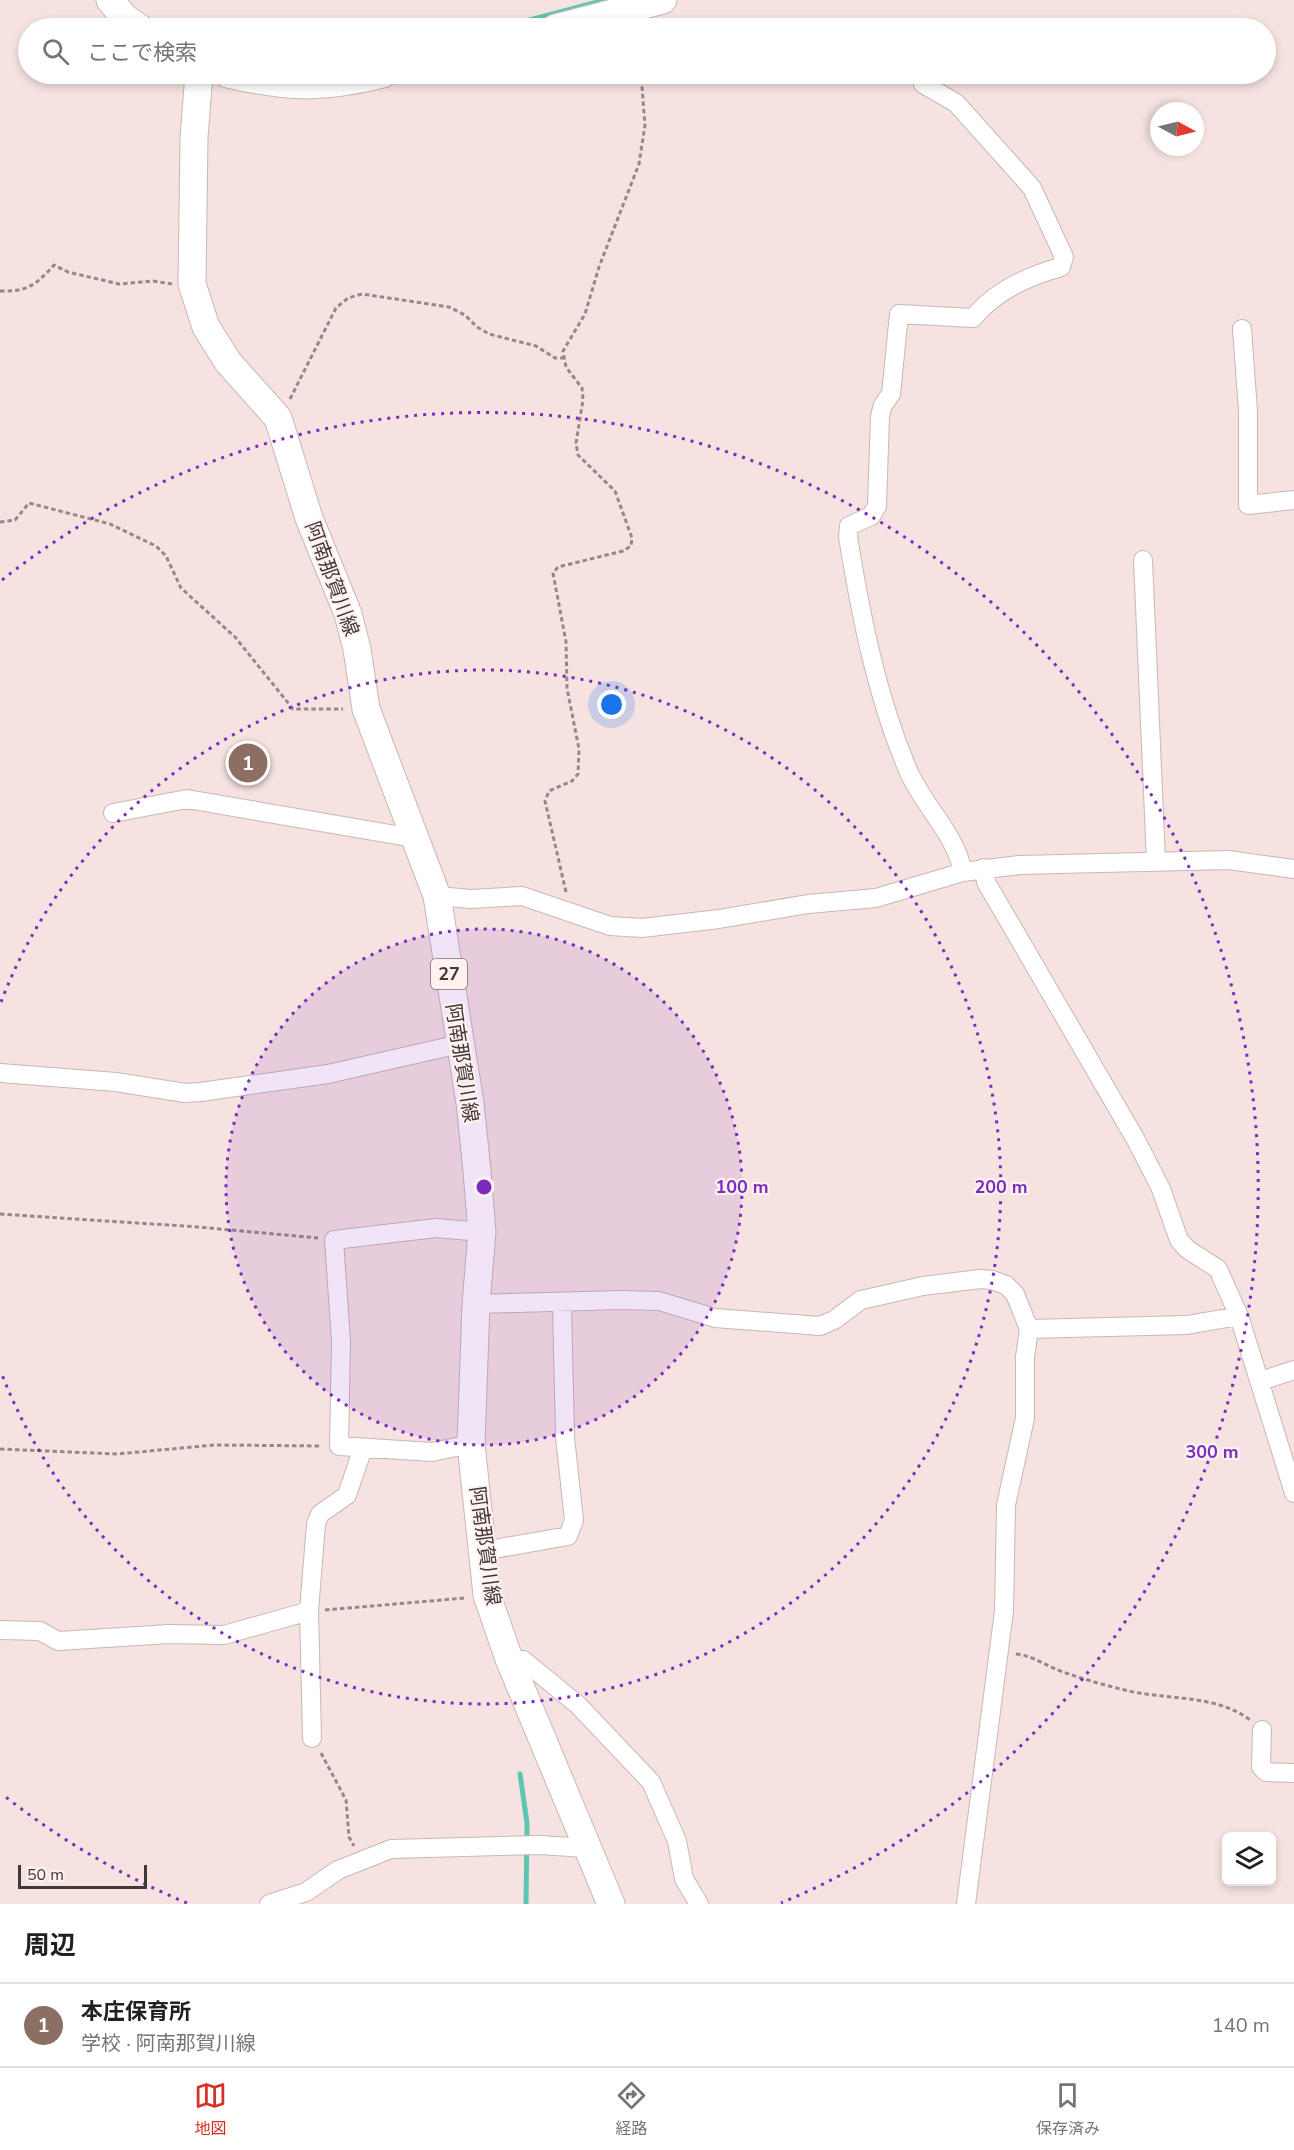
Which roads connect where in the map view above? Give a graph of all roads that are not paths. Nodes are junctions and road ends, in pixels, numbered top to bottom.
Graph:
1 (110, 0) edge
2 (663, 0) edge
3 (125, 18) edge
4 (594, 18) edge
5 (198, 84) edge
6 (280, 84) edge
7 (331, 84) edge
8 (924, 84) dead end
9 (1242, 329) dead end
10 (1294, 500) edge
11 (1143, 560) dead end
12 (113, 813) dead end
13 (414, 831) junction
14 (1156, 861) junction
15 (984, 868) junction
16 (1294, 869) edge
17 (963, 872) junction
18 (437, 896) junction
19 (460, 1044) junction
20 (0, 1073) edge
21 (482, 1232) junction
22 (562, 1303) junction
23 (476, 1304) junction
24 (1239, 1316) junction
25 (1029, 1329) junction
26 (1294, 1370) edge
27 (1261, 1381) junction
28 (471, 1444) junction
29 (363, 1448) junction
30 (1294, 1493) edge
31 (483, 1551) junction
32 (309, 1611) junction
33 (0, 1630) edge
34 (509, 1659) junction
35 (1262, 1730) road end
36 (312, 1738) road end
37 (1294, 1773) edge
38 (586, 1848) junction
39 (268, 1904) edge
40 (612, 1904) edge
41 (699, 1904) edge
42 (966, 1904) edge

1 - 3 main road
2 - 4 main road
5 - 13 main road, 阿南那賀川線 / 27
6 - 7 main road
8 - 17 street
9 - 10 street
11 - 14 street
12 - 13 street
13 - 18 main road, 阿南那賀川線 / 27
14 - 15 street
14 - 16 street
15 - 17 street
15 - 24 street
17 - 18 street
18 - 19 main road, 阿南那賀川線 / 27
19 - 20 street
19 - 21 main road, 阿南那賀川線 / 27
21 - 23 main road, 阿南那賀川線 / 27
21 - 29 street
22 - 23 street
22 - 25 street
22 - 31 street
23 - 28 main road, 阿南那賀川線 / 27
24 - 25 street
24 - 27 street
25 - 42 street
26 - 27 street
27 - 30 street
28 - 29 street
28 - 31 main road, 阿南那賀川線 / 27
29 - 32 street
31 - 34 main road, 阿南那賀川線 / 27
32 - 33 street
32 - 36 street
34 - 38 main road, 阿南那賀川線 / 27
34 - 41 street
35 - 37 street
38 - 39 street
38 - 40 main road, 阿南那賀川線 / 27

